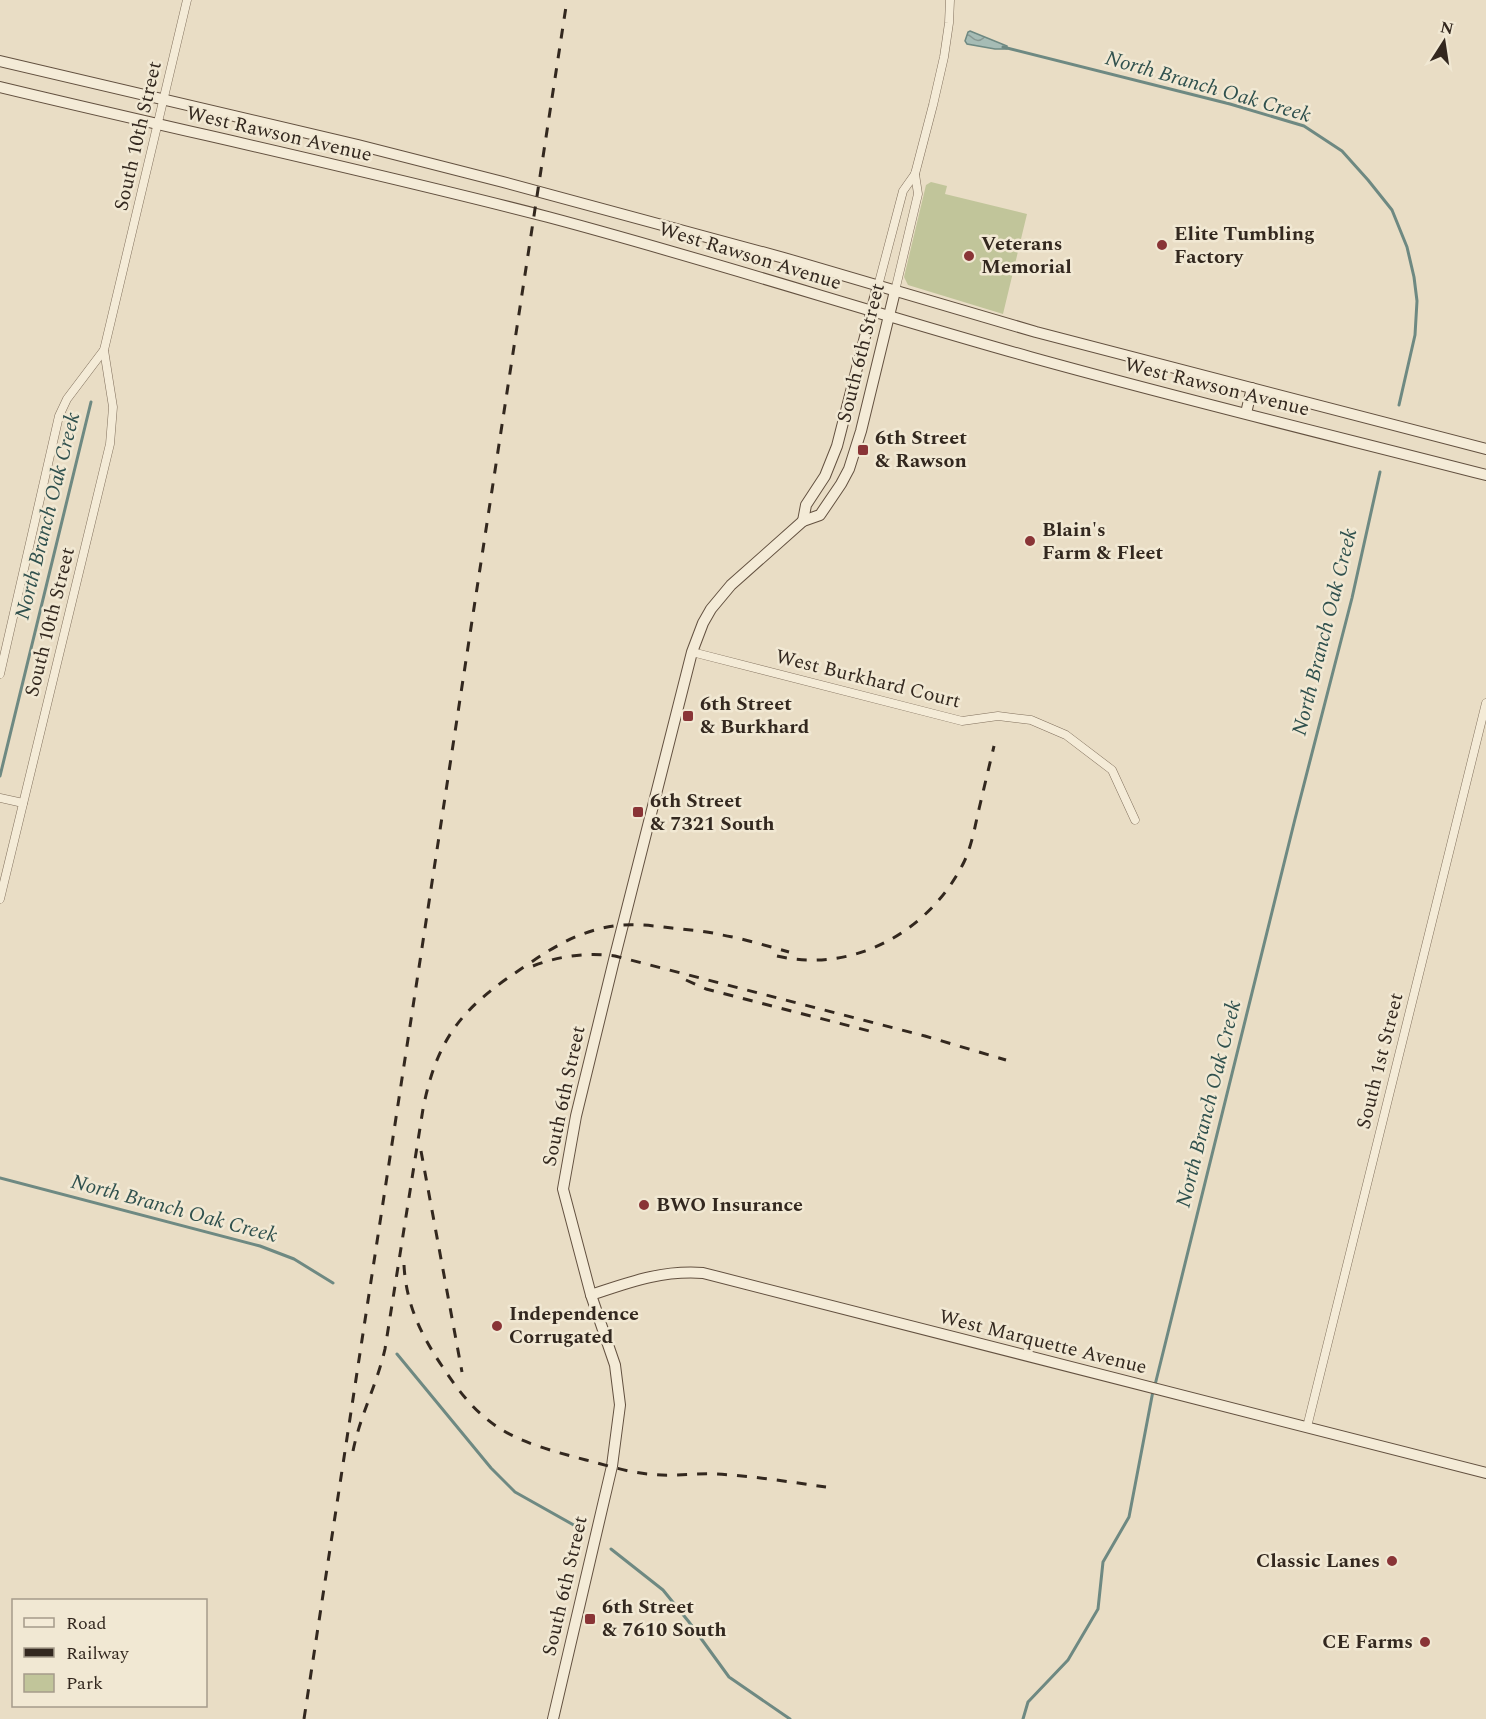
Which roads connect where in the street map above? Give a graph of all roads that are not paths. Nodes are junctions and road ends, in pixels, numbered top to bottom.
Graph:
1 (187, 0) edge
2 (950, 0) edge
3 (0, 61) edge
4 (0, 87) edge
5 (163, 100) junction
6 (158, 125) junction
7 (915, 174) junction
8 (878, 286) junction
9 (895, 291) junction
10 (872, 311) junction
11 (889, 316) junction
12 (104, 350) junction
13 (1252, 388) junction
14 (1246, 413) junction
15 (1486, 449) edge
16 (1486, 475) edge
17 (803, 521) junction
18 (692, 652) junction
19 (0, 674) edge
20 (1486, 703) edge
21 (0, 798) edge
22 (23, 802) junction
23 (1135, 820) dead end
24 (0, 899) edge
25 (591, 1295) junction
26 (1307, 1427) junction
27 (1486, 1473) edge
28 (553, 1719) edge

1 - 5 street, South 10th Street
2 - 7 street, South 6th Street
3 - 5 main road, West Rawson Avenue
4 - 6 main road, West Rawson Avenue
5 - 6 street, South 10th Street
5 - 8 main road, West Rawson Avenue
6 - 10 main road, West Rawson Avenue
6 - 12 street, South 10th Street
7 - 8 street, South 6th Street
7 - 9 street, South 6th Street
8 - 9 main road, West Rawson Avenue
8 - 10 main road, South 6th Street
9 - 11 main road, South 6th Street
9 - 13 main road, West Rawson Avenue
10 - 11 main road, West Rawson Avenue
10 - 17 main road, South 6th Street
11 - 14 main road, West Rawson Avenue
11 - 17 main road, South 6th Street
12 - 19 street, South 10th Street
12 - 22 street, South 10th Street
13 - 14 main road
13 - 15 main road, West Rawson Avenue
14 - 16 main road, West Rawson Avenue
17 - 18 main road, South 6th Street
18 - 23 street, West Burkhard Court
18 - 25 main road, South 6th Street
20 - 26 street, South 1st Street
21 - 22 street
22 - 24 street, South 10th Street
25 - 26 main road, West Marquette Avenue
25 - 28 main road, South 6th Street
26 - 27 main road, West Marquette Avenue

